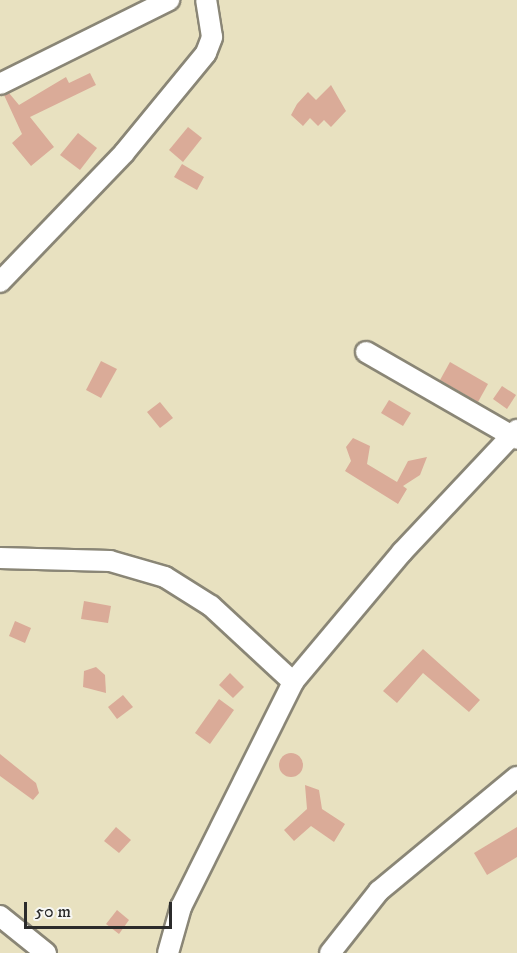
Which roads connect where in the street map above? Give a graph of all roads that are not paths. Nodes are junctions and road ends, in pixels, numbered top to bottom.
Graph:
1 (169, 0) edge
2 (206, 0) edge
3 (0, 84) edge
4 (0, 282) edge
5 (366, 352) dead end
6 (514, 434) edge
7 (0, 558) edge
8 (293, 682) junction
9 (517, 777) edge
10 (0, 916) edge
11 (46, 953) edge
12 (168, 953) edge
13 (330, 953) edge

1 - 3 street
2 - 4 street
5 - 6 street
6 - 8 street
7 - 8 street
8 - 12 street
9 - 13 street
10 - 11 street

